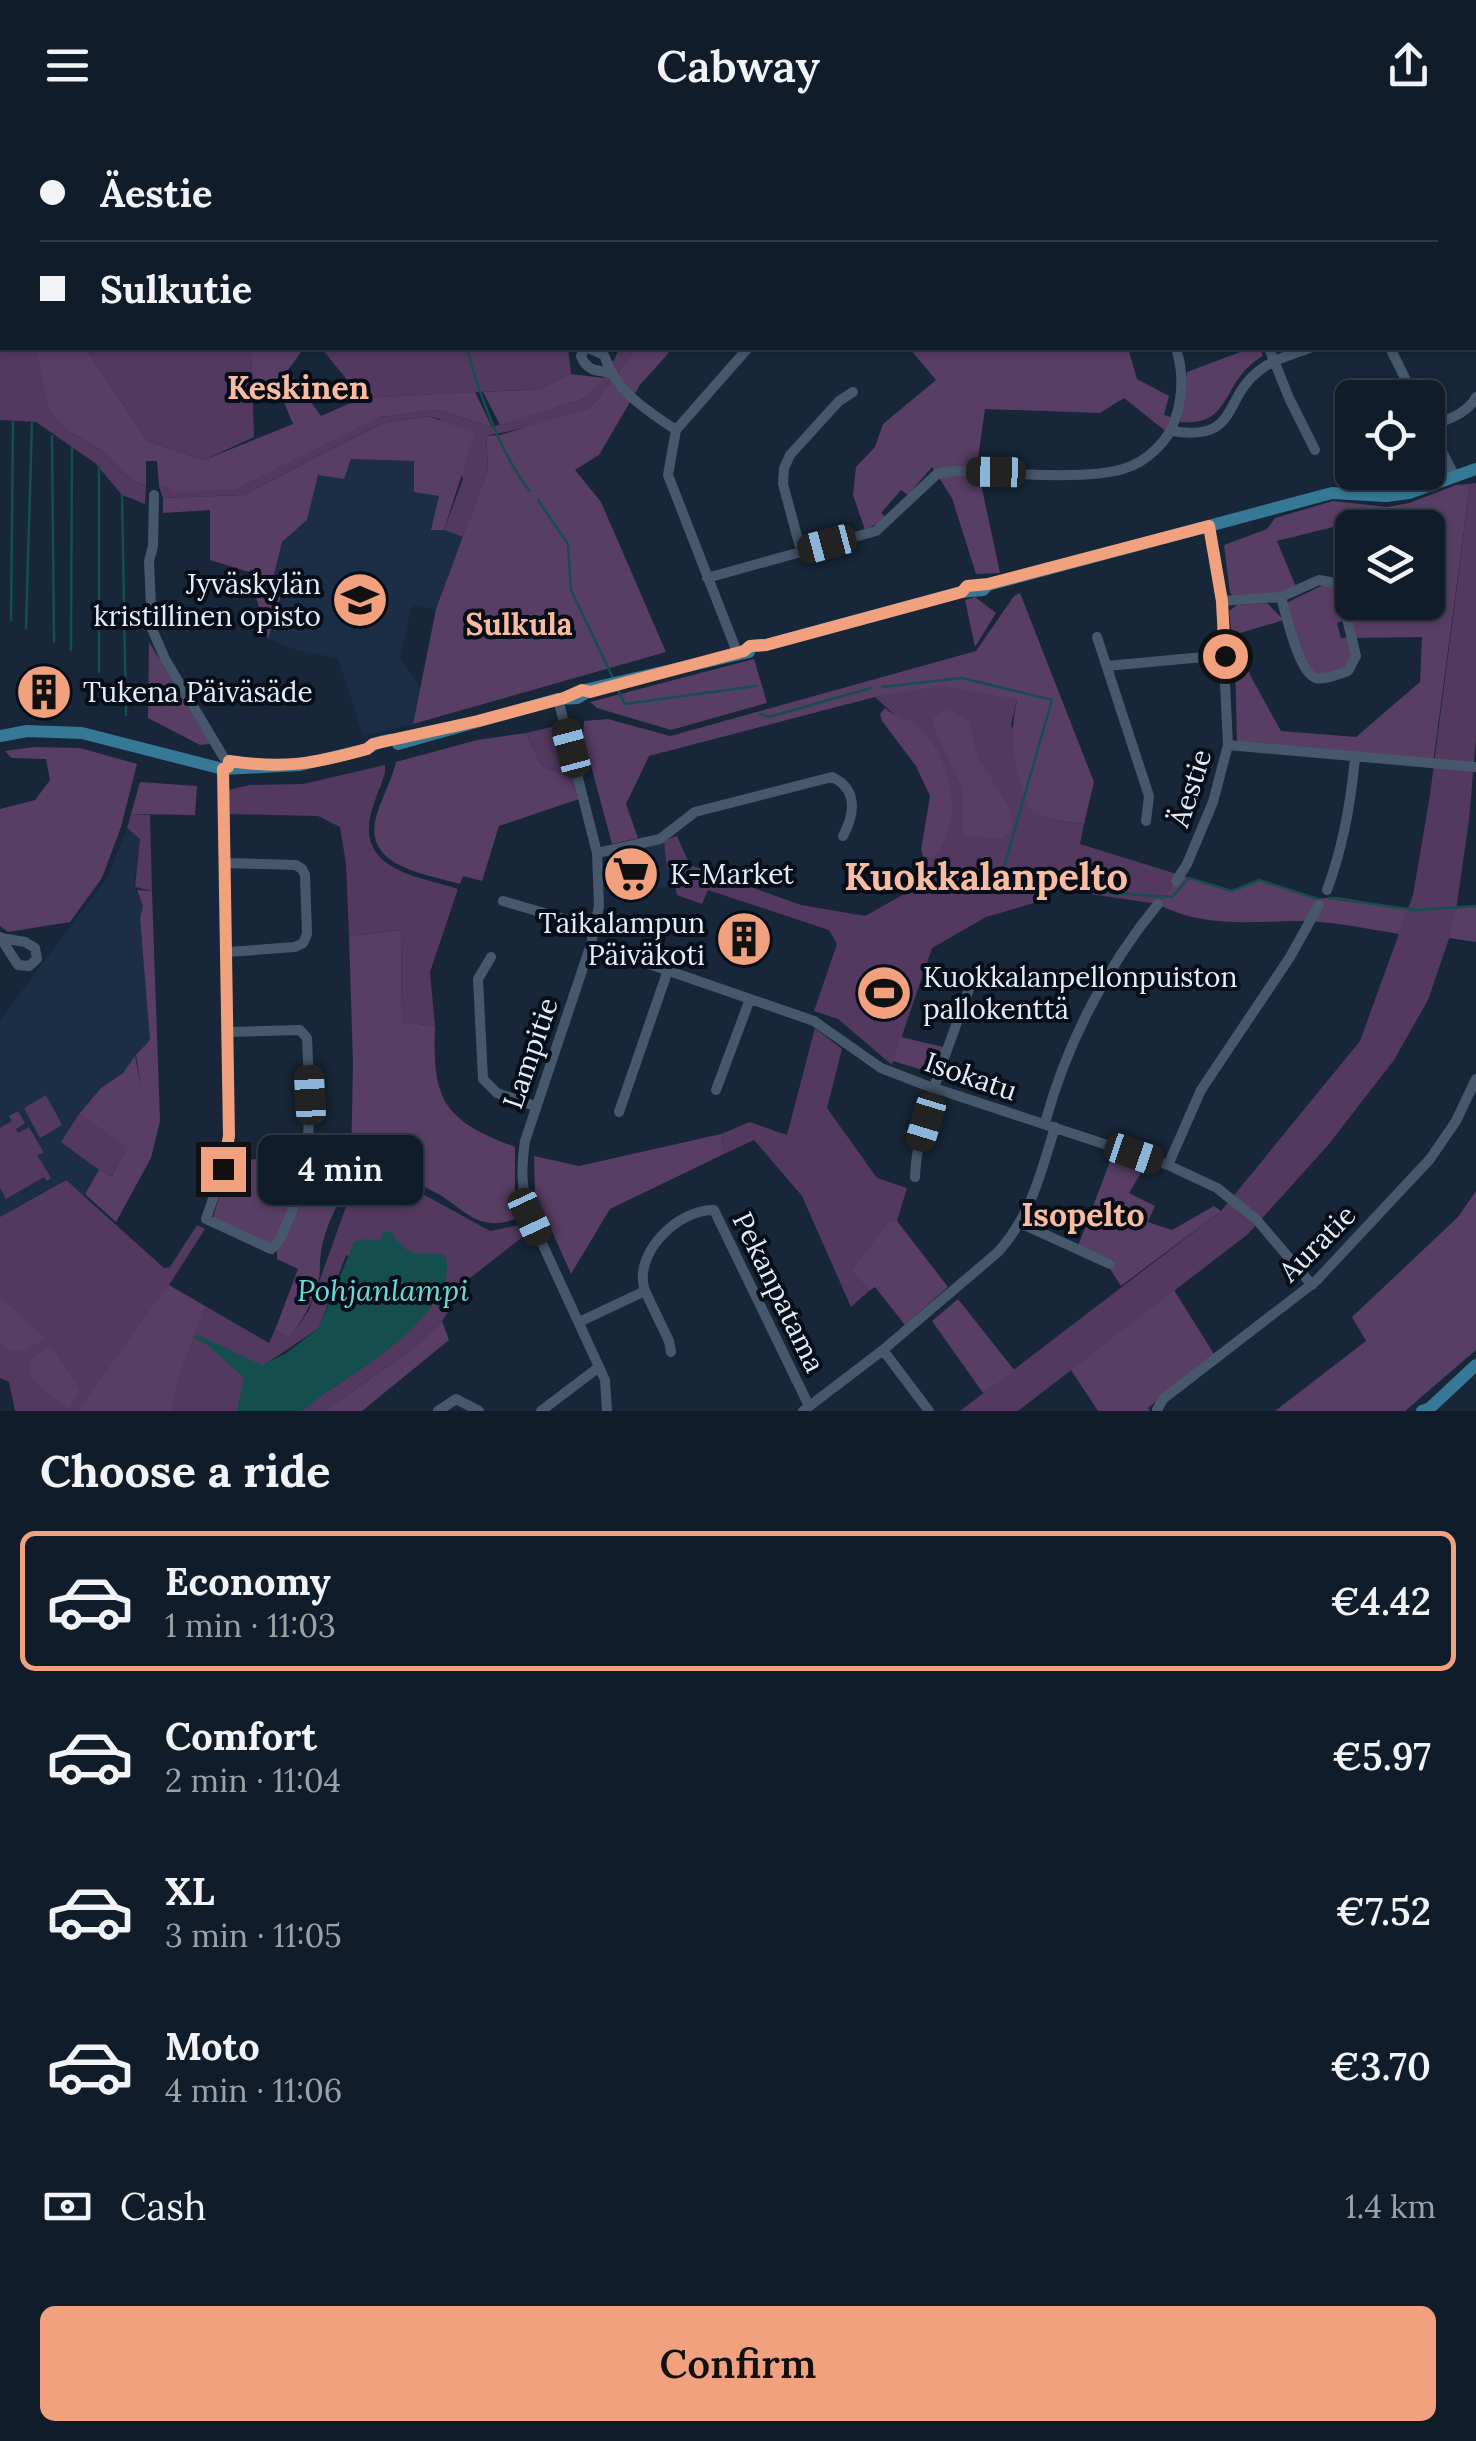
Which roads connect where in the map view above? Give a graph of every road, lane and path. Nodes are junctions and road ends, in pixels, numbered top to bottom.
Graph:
1 (590, 350) edge
2 (746, 350) edge
3 (1176, 350) edge
4 (1270, 350) edge
5 (1304, 350) edge
6 (1391, 350) edge
7 (1274, 361) junction
8 (1406, 380) edge
9 (853, 392) dead end
10 (1476, 397) edge
11 (1445, 419) edge
12 (676, 430) junction
13 (1172, 430) junction
14 (1315, 450) dead end
15 (1445, 458) edge
16 (1476, 469) edge
17 (1455, 477) junction
18 (154, 495) dead end
19 (1209, 526) junction
20 (802, 550) junction
21 (707, 578) junction
22 (1280, 598) junction
23 (1222, 601) junction
24 (1097, 637) dead end
25 (740, 652) junction
26 (1225, 656) junction
27 (1106, 666) junction
28 (561, 699) junction
29 (0, 736) edge
30 (1228, 745) junction
31 (1355, 756) junction
32 (224, 764) junction
33 (1476, 767) edge
34 (1146, 821) dead end
35 (843, 836) dead end
36 (598, 853) junction
37 (225, 864) junction
38 (1176, 881) dead end
39 (1327, 890) dead end
40 (503, 900) dead end
41 (1158, 904) dead end
42 (1318, 905) dead end
43 (595, 928) junction
44 (0, 938) edge
45 (591, 944) junction
46 (228, 952) junction
47 (491, 957) dead end
48 (668, 970) junction
49 (978, 971) dead end
50 (750, 998) junction
51 (229, 1032) junction
52 (1476, 1079) edge
53 (936, 1088) junction
54 (716, 1090) dead end
55 (535, 1106) junction
56 (619, 1112) dead end
57 (1050, 1125) junction
58 (1168, 1166) junction
59 (915, 1177) dead end
60 (1022, 1224) junction
61 (1110, 1264) dead end
62 (1312, 1284) junction
63 (645, 1290) junction
64 (579, 1322) junction
65 (882, 1350) junction
66 (671, 1352) dead end
67 (1476, 1366) edge
68 (599, 1367) junction
69 (806, 1409) edge
70 (1157, 1410) edge
71 (1427, 1410) edge
72 (438, 1411) edge
73 (479, 1411) edge
74 (542, 1411) edge
75 (607, 1411) edge
76 (928, 1411) edge

1 - 12 street
2 - 12 street
3 - 13 street
4 - 7 street
5 - 7 street
6 - 8 street
7 - 13 street
7 - 14 street
9 - 20 street
10 - 11 street
12 - 21 street
13 - 20 street
15 - 17 street
16 - 17 main road
17 - 19 main road
18 - 32 street
19 - 23 street, Äestie
19 - 25 main road
20 - 21 street
21 - 25 street
22 - 22 street
22 - 23 street
23 - 26 street, Äestie
24 - 27 street
25 - 28 main road
26 - 27 street
26 - 30 street, Äestie
27 - 34 street
28 - 32 main road
28 - 36 street, Lampitie
29 - 32 main road
30 - 31 street
30 - 38 street, Äestie
31 - 33 street
31 - 39 street
32 - 37 street
35 - 36 street
36 - 43 street, Lampitie
37 - 46 street
37 - 46 street
40 - 43 street
41 - 57 street
42 - 58 street
43 - 45 street, Lampitie
44 - 44 street
45 - 48 street, Isokatu
45 - 55 street, Lampitie
46 - 51 street
47 - 55 street
48 - 50 street, Isokatu
48 - 56 street
49 - 53 street
50 - 53 street, Isokatu
50 - 54 street
51 - 51 street
52 - 62 street, Auratie
53 - 57 street, Isokatu
53 - 59 street
55 - 64 street, Lampitie
57 - 58 street, Isokatu
57 - 60 street
58 - 62 street, Isokatu
60 - 61 street
60 - 65 street
62 - 70 street, Auratie
63 - 64 street
63 - 66 street
63 - 69 street, Pekanpatama
64 - 68 street, Lampitie
65 - 69 street
65 - 76 street
67 - 71 main road
68 - 74 street
68 - 75 street, Lampitie
72 - 73 street

